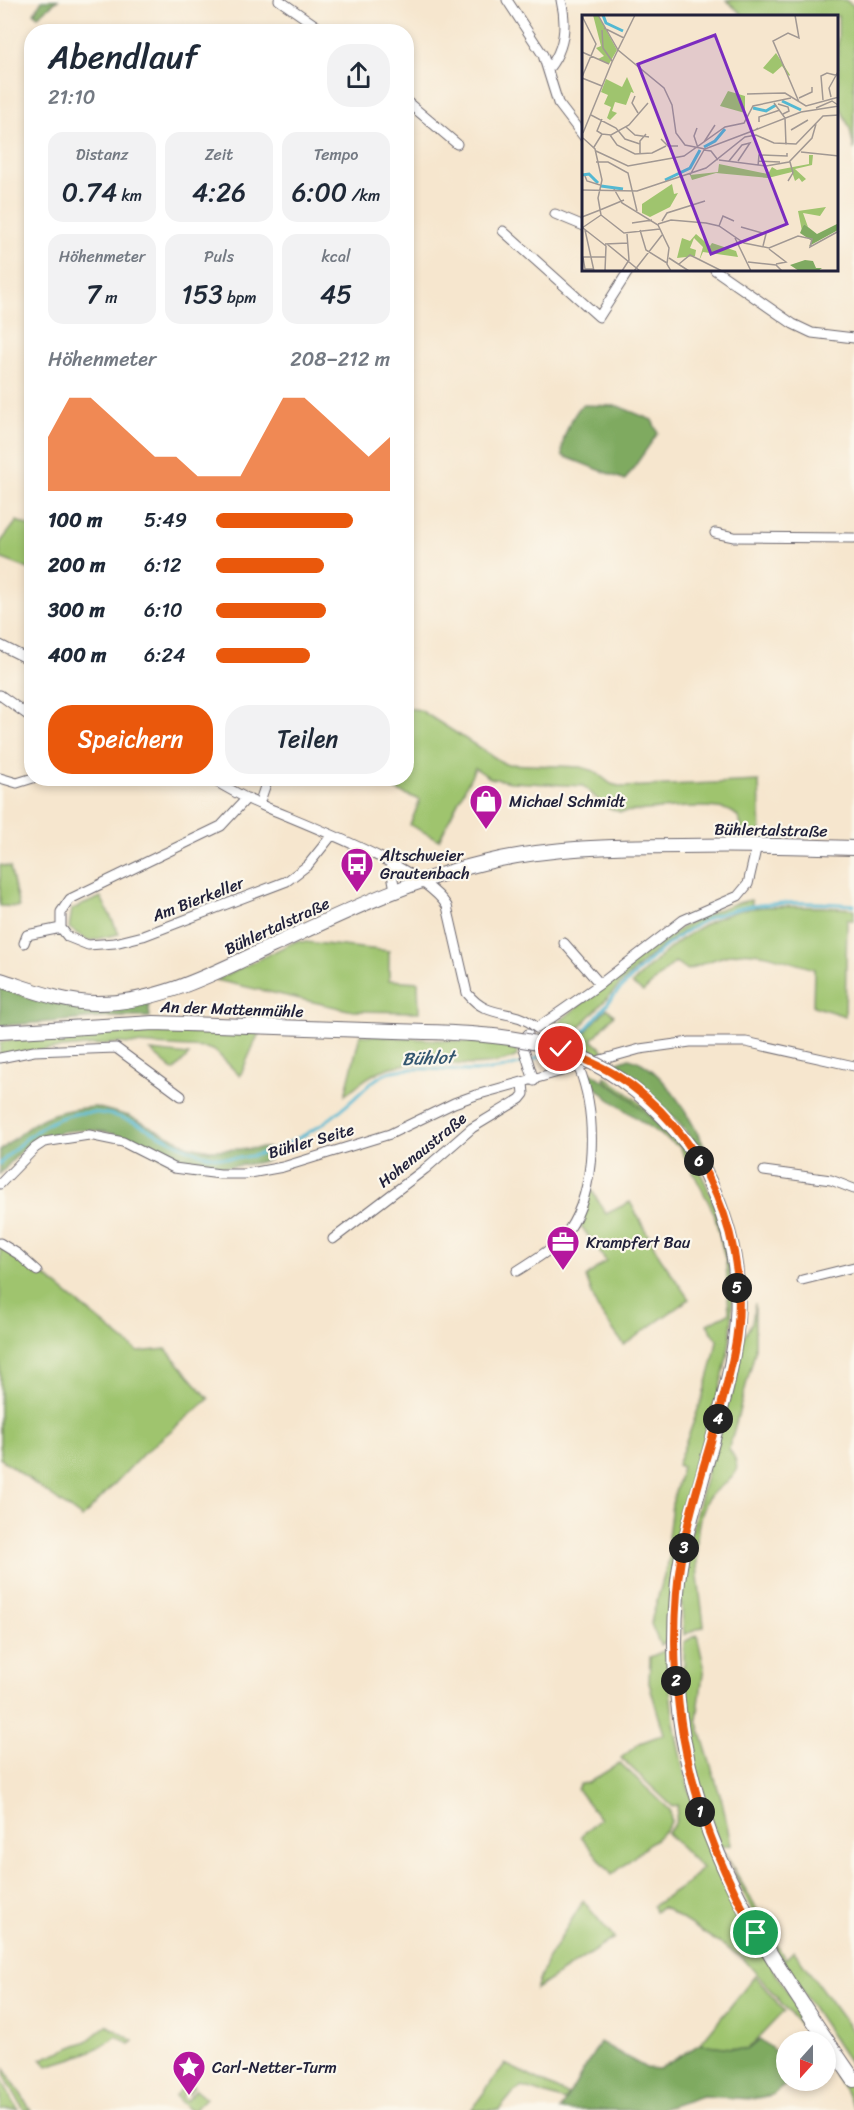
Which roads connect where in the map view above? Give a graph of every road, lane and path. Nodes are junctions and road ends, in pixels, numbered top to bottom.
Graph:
1 (279, 0) edge
2 (507, 0) edge
3 (561, 0) edge
4 (314, 24) edge
5 (549, 68) junction
6 (414, 108) edge
7 (582, 134) edge
8 (457, 144) dead end
9 (555, 214) dead end
10 (582, 225) edge
11 (503, 231) dead end
12 (628, 272) edge
13 (718, 272) edge
14 (854, 338) edge
15 (715, 533) dead end
16 (854, 538) edge
17 (0, 645) edge
18 (24, 657) edge
19 (0, 695) edge
20 (24, 712) edge
21 (0, 778) edge
22 (24, 781) edge
23 (225, 786) edge
24 (265, 786) edge
25 (247, 798) junction
26 (259, 804) junction
27 (332, 835) junction
28 (757, 845) junction
29 (854, 848) edge
30 (390, 864) junction
31 (422, 881) junction
32 (395, 890) junction
33 (61, 928) junction
34 (24, 943) dead end
35 (564, 943) dead end
36 (0, 980) edge
37 (600, 984) junction
38 (37, 1031) junction
39 (0, 1032) edge
40 (528, 1034) dead end
41 (0, 1039) edge
42 (0, 1058) edge
43 (854, 1066) edge
44 (579, 1068) junction
45 (534, 1081) junction
46 (523, 1083) junction
47 (181, 1096) dead end
48 (764, 1171) dead end
49 (0, 1184) edge
50 (854, 1189) edge
51 (333, 1239) dead end
52 (0, 1243) edge
53 (854, 1267) edge
54 (37, 1271) dead end
55 (517, 1271) dead end
56 (802, 1280) dead end
57 (854, 2080) edge

1 - 4 street
2 - 5 street
3 - 5 street
5 - 7 street
6 - 8 street
9 - 10 street
11 - 12 street
13 - 14 street
15 - 16 street
17 - 18 street
19 - 20 street
21 - 22 street
23 - 25 street
24 - 26 street
25 - 26 street
25 - 33 street
26 - 27 street
27 - 30 street
27 - 33 street, Am Bierkeller
28 - 29 main road, Bühlertalstraße
28 - 31 main road, Bühlertalstraße
28 - 37 street
30 - 31 street
30 - 32 street
31 - 32 main road, Bühlertalstraße
31 - 37 street
32 - 36 main road, Bühlertalstraße
33 - 34 street
35 - 37 street
38 - 39 main road, An der Mattenmühle
38 - 41 main road, An der Mattenmühle
38 - 57 main road, An der Mattenmühle, bridge
40 - 45 street
42 - 47 street
43 - 44 street, Bühler Seite
44 - 45 street, Bühler Seite
44 - 55 street
45 - 46 street, Bühler Seite
46 - 49 street, Bühler Seite
46 - 51 street, Hohenaustraße
48 - 50 street
52 - 54 street
53 - 56 street

